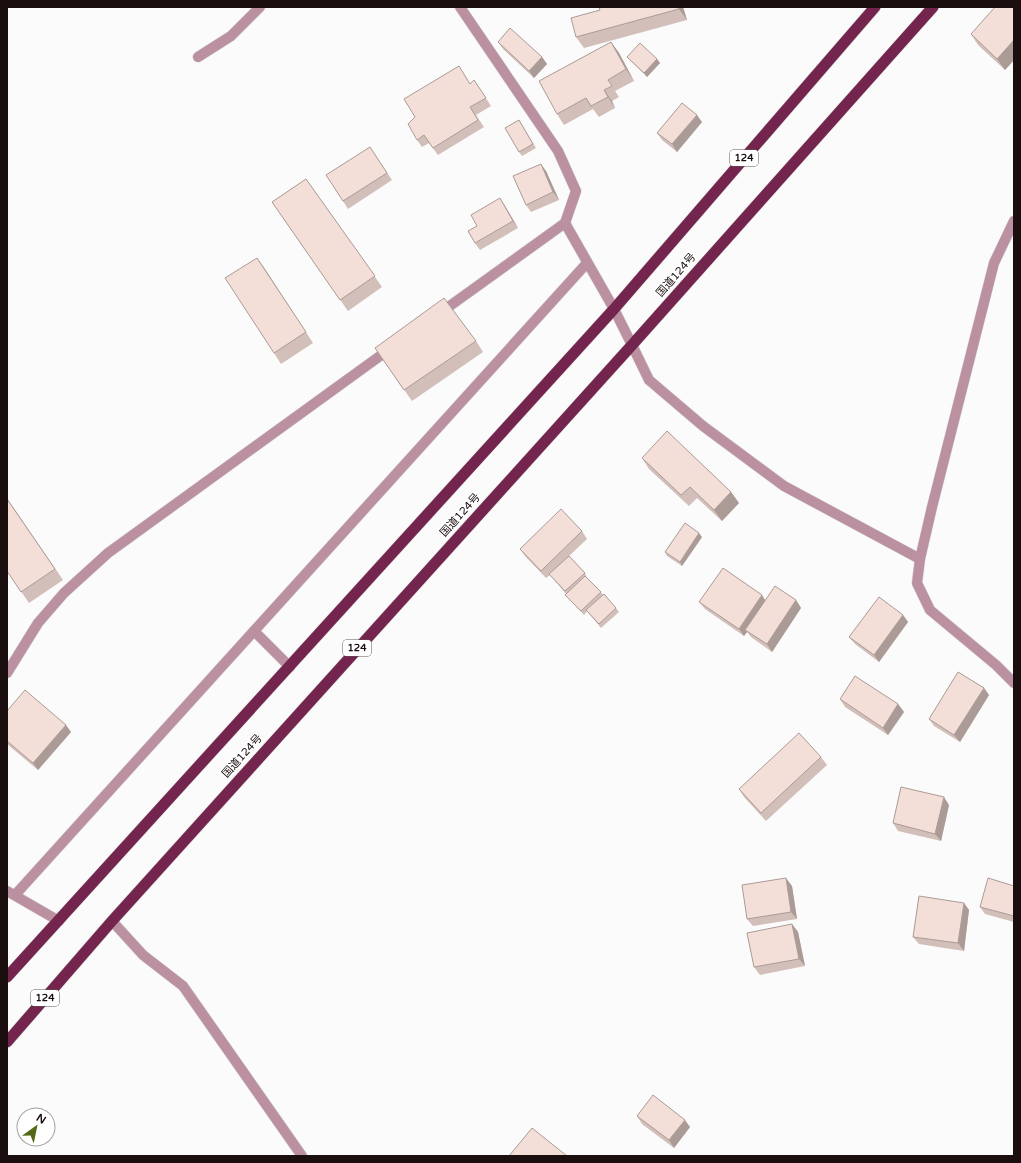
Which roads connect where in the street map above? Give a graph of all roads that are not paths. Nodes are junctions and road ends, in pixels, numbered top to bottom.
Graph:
1 (260, 7) edge
2 (460, 7) edge
3 (875, 7) edge
4 (933, 7) edge
5 (198, 57) dead end
6 (1014, 221) edge
7 (565, 223) junction
8 (587, 263) junction
9 (614, 309) junction
10 (430, 320) edge
11 (398, 344) edge
12 (632, 345) junction
13 (920, 559) junction
14 (254, 631) junction
15 (290, 667) junction
16 (7, 674) edge
17 (1014, 683) edge
18 (11, 893) edge
19 (59, 921) junction
20 (112, 921) junction
21 (7, 977) edge
22 (7, 1042) edge
23 (302, 1156) edge

1 - 5 street
2 - 7 street
3 - 9 highway, 124
4 - 12 highway, 国道124号 / 124
6 - 13 street
7 - 8 street
7 - 10 street
8 - 9 street
8 - 14 street
9 - 12 street
9 - 15 highway, 124
11 - 16 street
12 - 13 street
12 - 20 highway, 国道124号 / 124
13 - 17 street
14 - 15 street
14 - 18 street
15 - 19 highway, 124
18 - 19 street
19 - 21 highway, 124
20 - 22 highway, 国道124号 / 124
20 - 23 street

